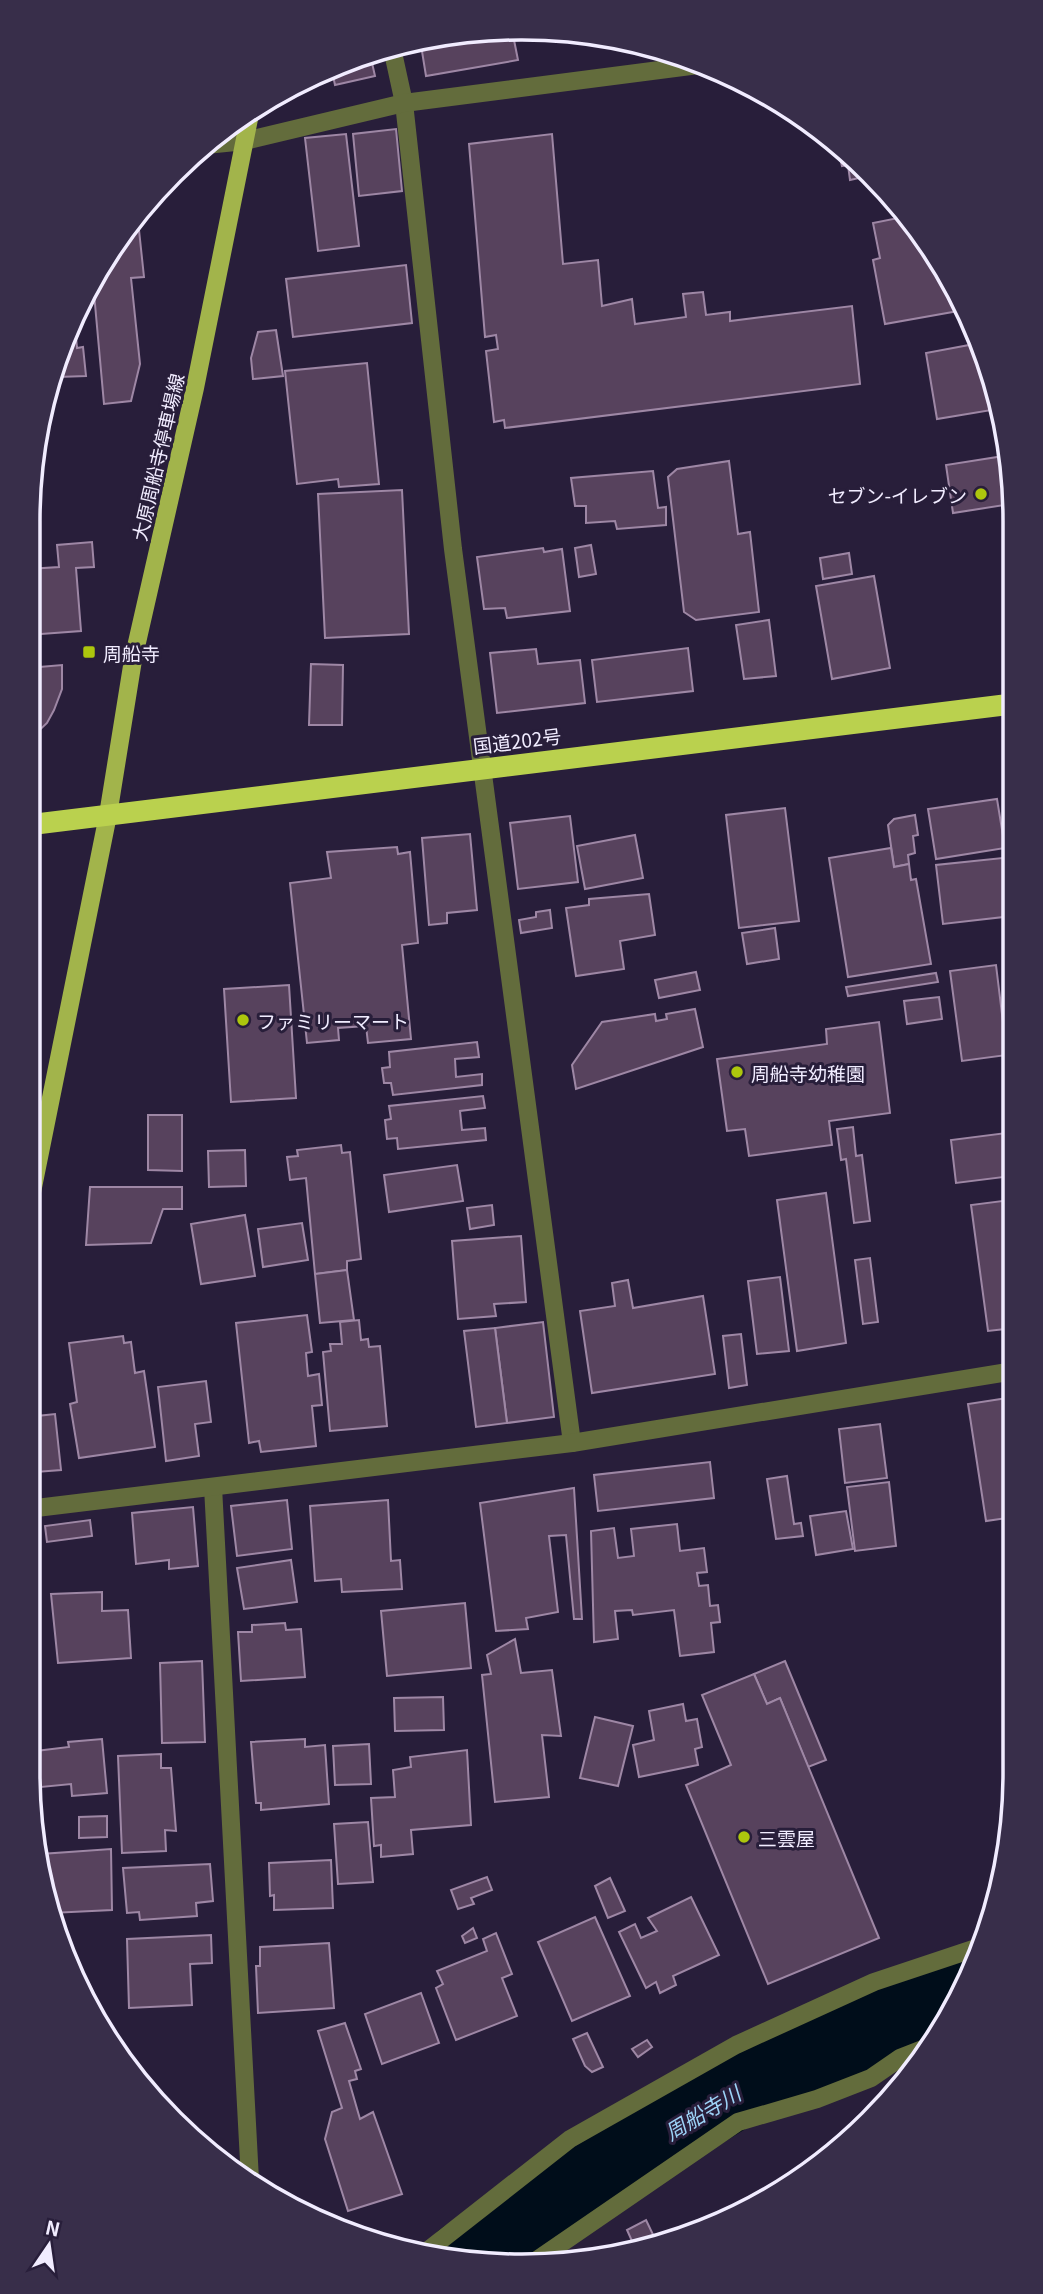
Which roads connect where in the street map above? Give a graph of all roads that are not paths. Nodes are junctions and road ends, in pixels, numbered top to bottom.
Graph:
1 (394, 58) edge
2 (680, 67) edge
3 (404, 103) junction
4 (248, 126) edge
5 (245, 141) junction
6 (225, 143) edge
7 (1003, 705) edge
8 (482, 767) junction
9 (108, 815) junction
10 (40, 824) edge
11 (40, 1152) edge
12 (1003, 1373) edge
13 (572, 1443) junction
14 (214, 1487) junction
15 (40, 1508) edge
16 (968, 1951) edge
17 (911, 2054) edge
18 (249, 2170) edge
19 (434, 2246) edge
20 (547, 2253) edge

1 - 3 street
2 - 3 street
3 - 5 street
3 - 8 street
4 - 5 main road, 大原周船寺停車場線
5 - 6 street
5 - 9 main road, 大原周船寺停車場線
7 - 8 highway, 国道202号
8 - 9 highway, 国道202号
8 - 13 street
9 - 10 highway, 国道202号
9 - 11 main road, 大原周船寺停車場線
12 - 13 street
13 - 14 street
14 - 15 street
14 - 18 street
16 - 19 street
17 - 20 street

